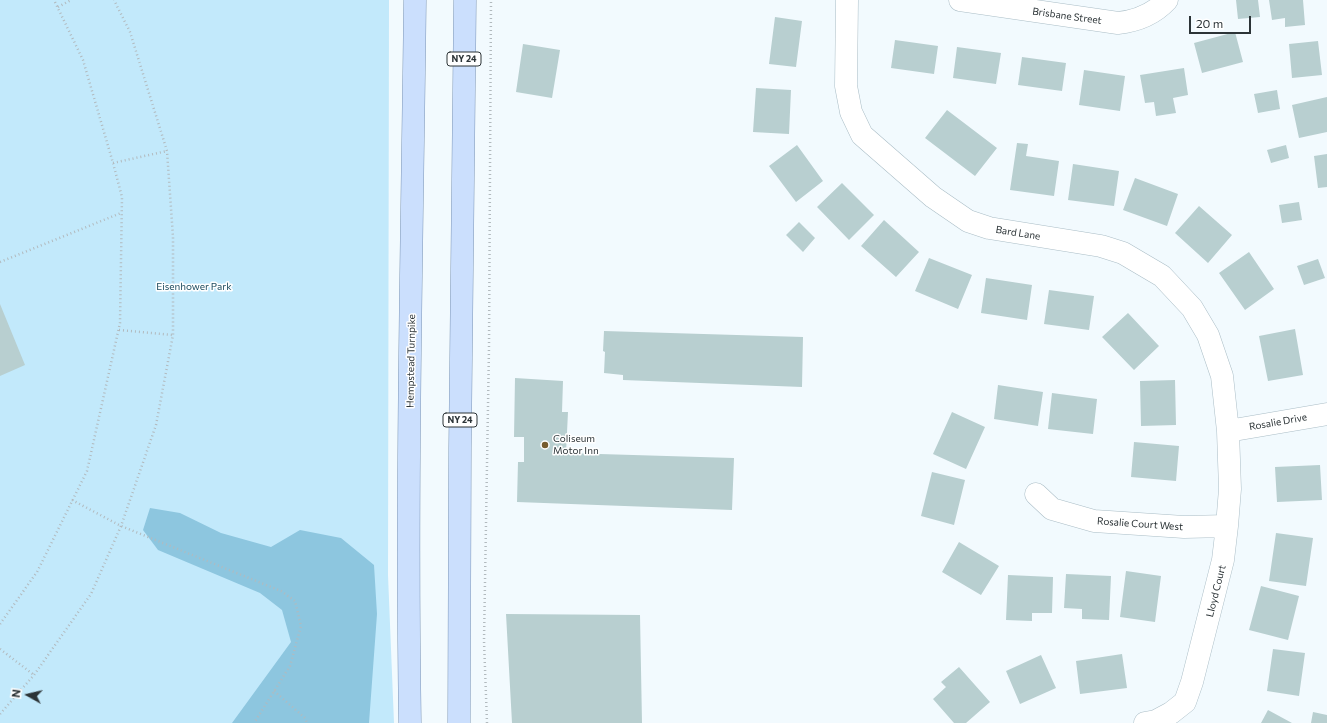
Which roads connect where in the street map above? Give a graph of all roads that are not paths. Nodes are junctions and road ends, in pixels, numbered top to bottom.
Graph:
1 (415, 0) edge
2 (465, 0) edge
3 (847, 0) edge
4 (960, 0) edge
5 (1167, 0) edge
6 (1327, 414) edge
7 (1228, 431) junction
8 (1036, 494) dead end
9 (1227, 526) junction
10 (410, 723) edge
11 (459, 723) edge
12 (1145, 723) edge

1 - 10 main road, Hempstead Turnpike
2 - 11 main road, NY 24
3 - 7 street, Bard Lane
4 - 5 street, Brisbane Street
6 - 7 street, Rosalie Drive
7 - 9 street, Lloyd Court
8 - 9 street, Rosalie Court West
9 - 12 street, Lloyd Court

